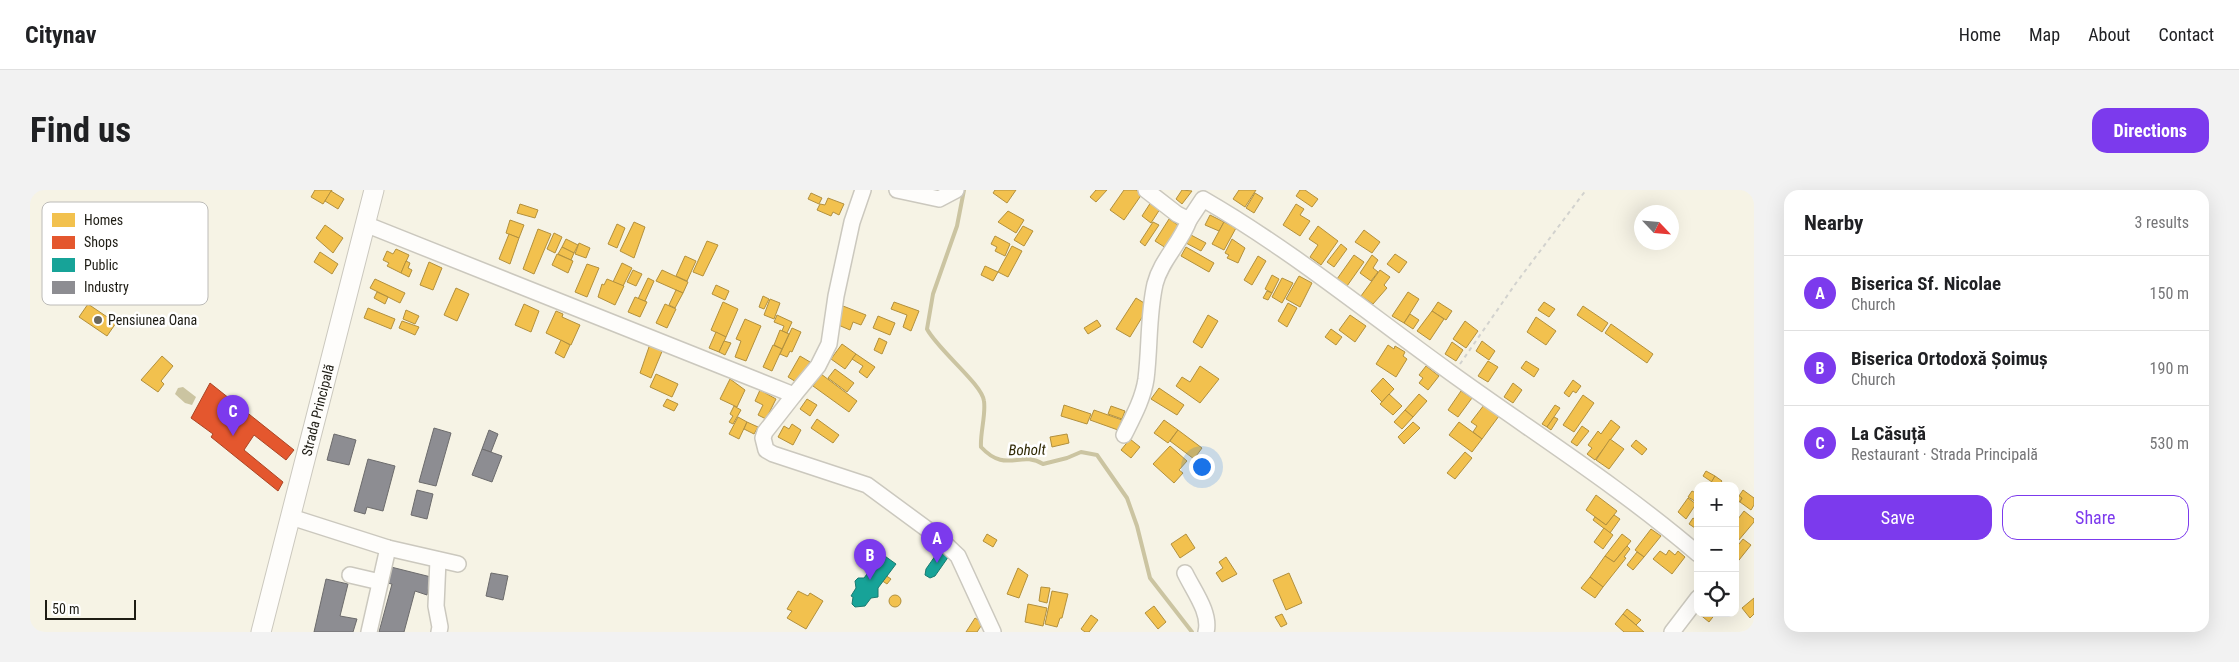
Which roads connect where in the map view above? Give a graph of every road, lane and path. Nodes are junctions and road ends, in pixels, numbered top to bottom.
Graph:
1 (374, 190) edge
2 (863, 190) edge
3 (897, 190) edge
4 (1146, 190) edge
5 (1586, 190) edge
6 (955, 191) edge
7 (1206, 194) edge
8 (1189, 220) junction
9 (365, 224) junction
10 (1453, 375) junction
11 (794, 395) junction
12 (1124, 435) dead end
13 (291, 517) junction
14 (388, 548) junction
15 (1694, 551) edge
16 (438, 560) junction
17 (458, 564) dead end
18 (1185, 573) dead end
19 (350, 575) dead end
20 (380, 582) junction
21 (1694, 603) edge
22 (262, 632) edge
23 (369, 632) edge
24 (439, 632) edge
25 (993, 632) edge
26 (1206, 632) edge
27 (1672, 632) edge

1 - 9 main road, Strada Principală
2 - 11 street
3 - 6 street
4 - 8 street
5 - 10 path
7 - 8 street
7 - 10 street
8 - 12 street
9 - 11 street
9 - 13 main road, Strada Principală
10 - 15 street
11 - 25 street
13 - 14 street
13 - 22 main road, Strada Principală
14 - 16 street
14 - 20 street
16 - 17 street
16 - 24 street
18 - 26 street
19 - 20 street
20 - 23 street
21 - 27 street

